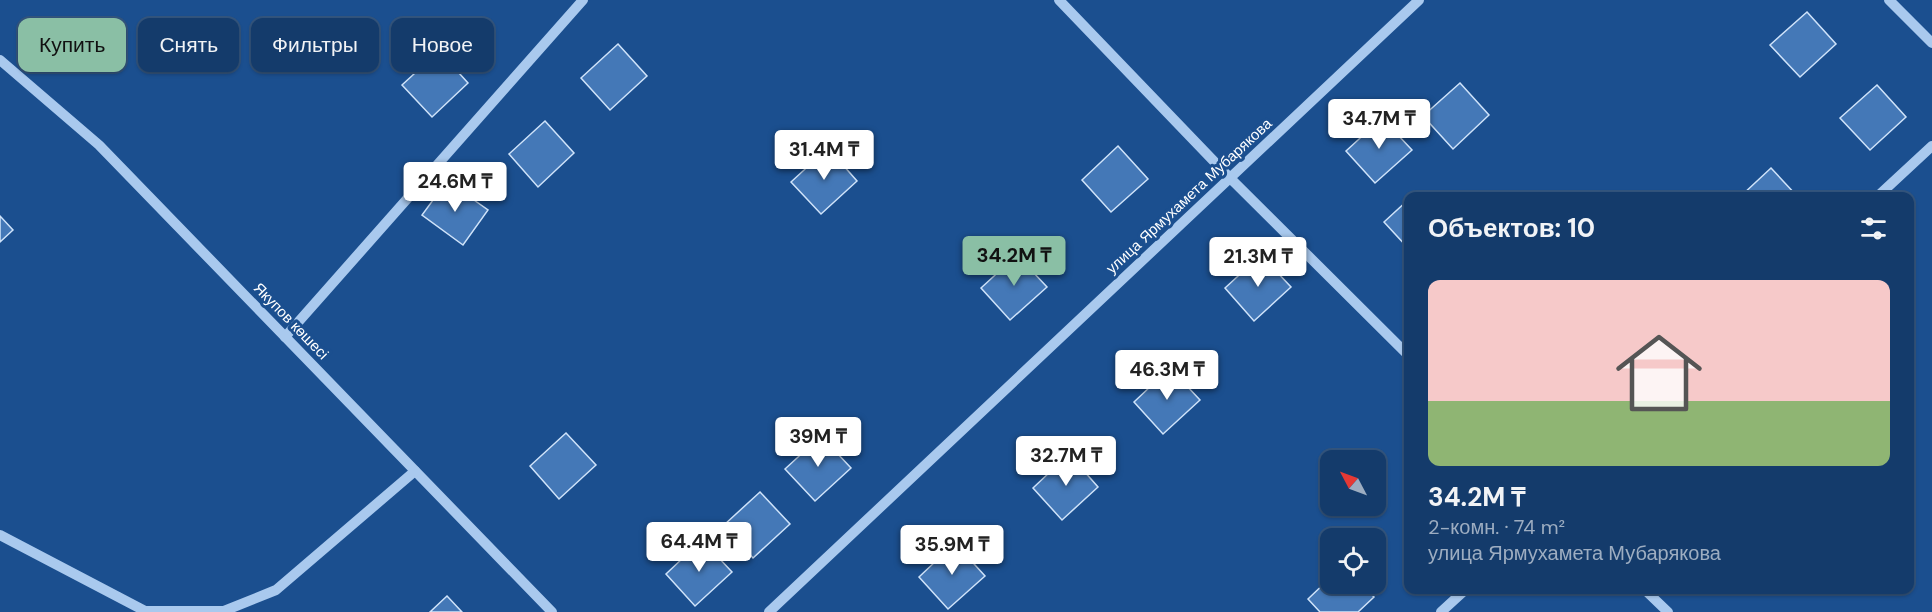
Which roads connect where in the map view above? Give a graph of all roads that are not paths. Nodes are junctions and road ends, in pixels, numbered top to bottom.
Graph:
1 (583, 0) edge
2 (1059, 0) edge
3 (1419, 0) edge
4 (1889, 0) edge
5 (1932, 43) edge
6 (0, 60) edge
7 (1932, 146) edge
8 (1230, 178) junction
9 (1882, 192) edge
10 (285, 337) junction
11 (1404, 351) edge
12 (415, 471) junction
13 (0, 535) edge
14 (1461, 594) edge
15 (1649, 594) edge
16 (552, 612) edge
17 (769, 612) edge
18 (1441, 612) edge
19 (1668, 612) edge

1 - 10 street
2 - 8 street
3 - 8 street, улица Ярмухамета Мубарякова
4 - 5 street
6 - 10 street, Якупов көшесі
7 - 9 street
8 - 11 street
8 - 17 street, улица Ярмухамета Мубарякова
10 - 12 street, Якупов көшесі
12 - 13 street
12 - 16 street, Якупов көшесі
14 - 18 street
15 - 19 street

